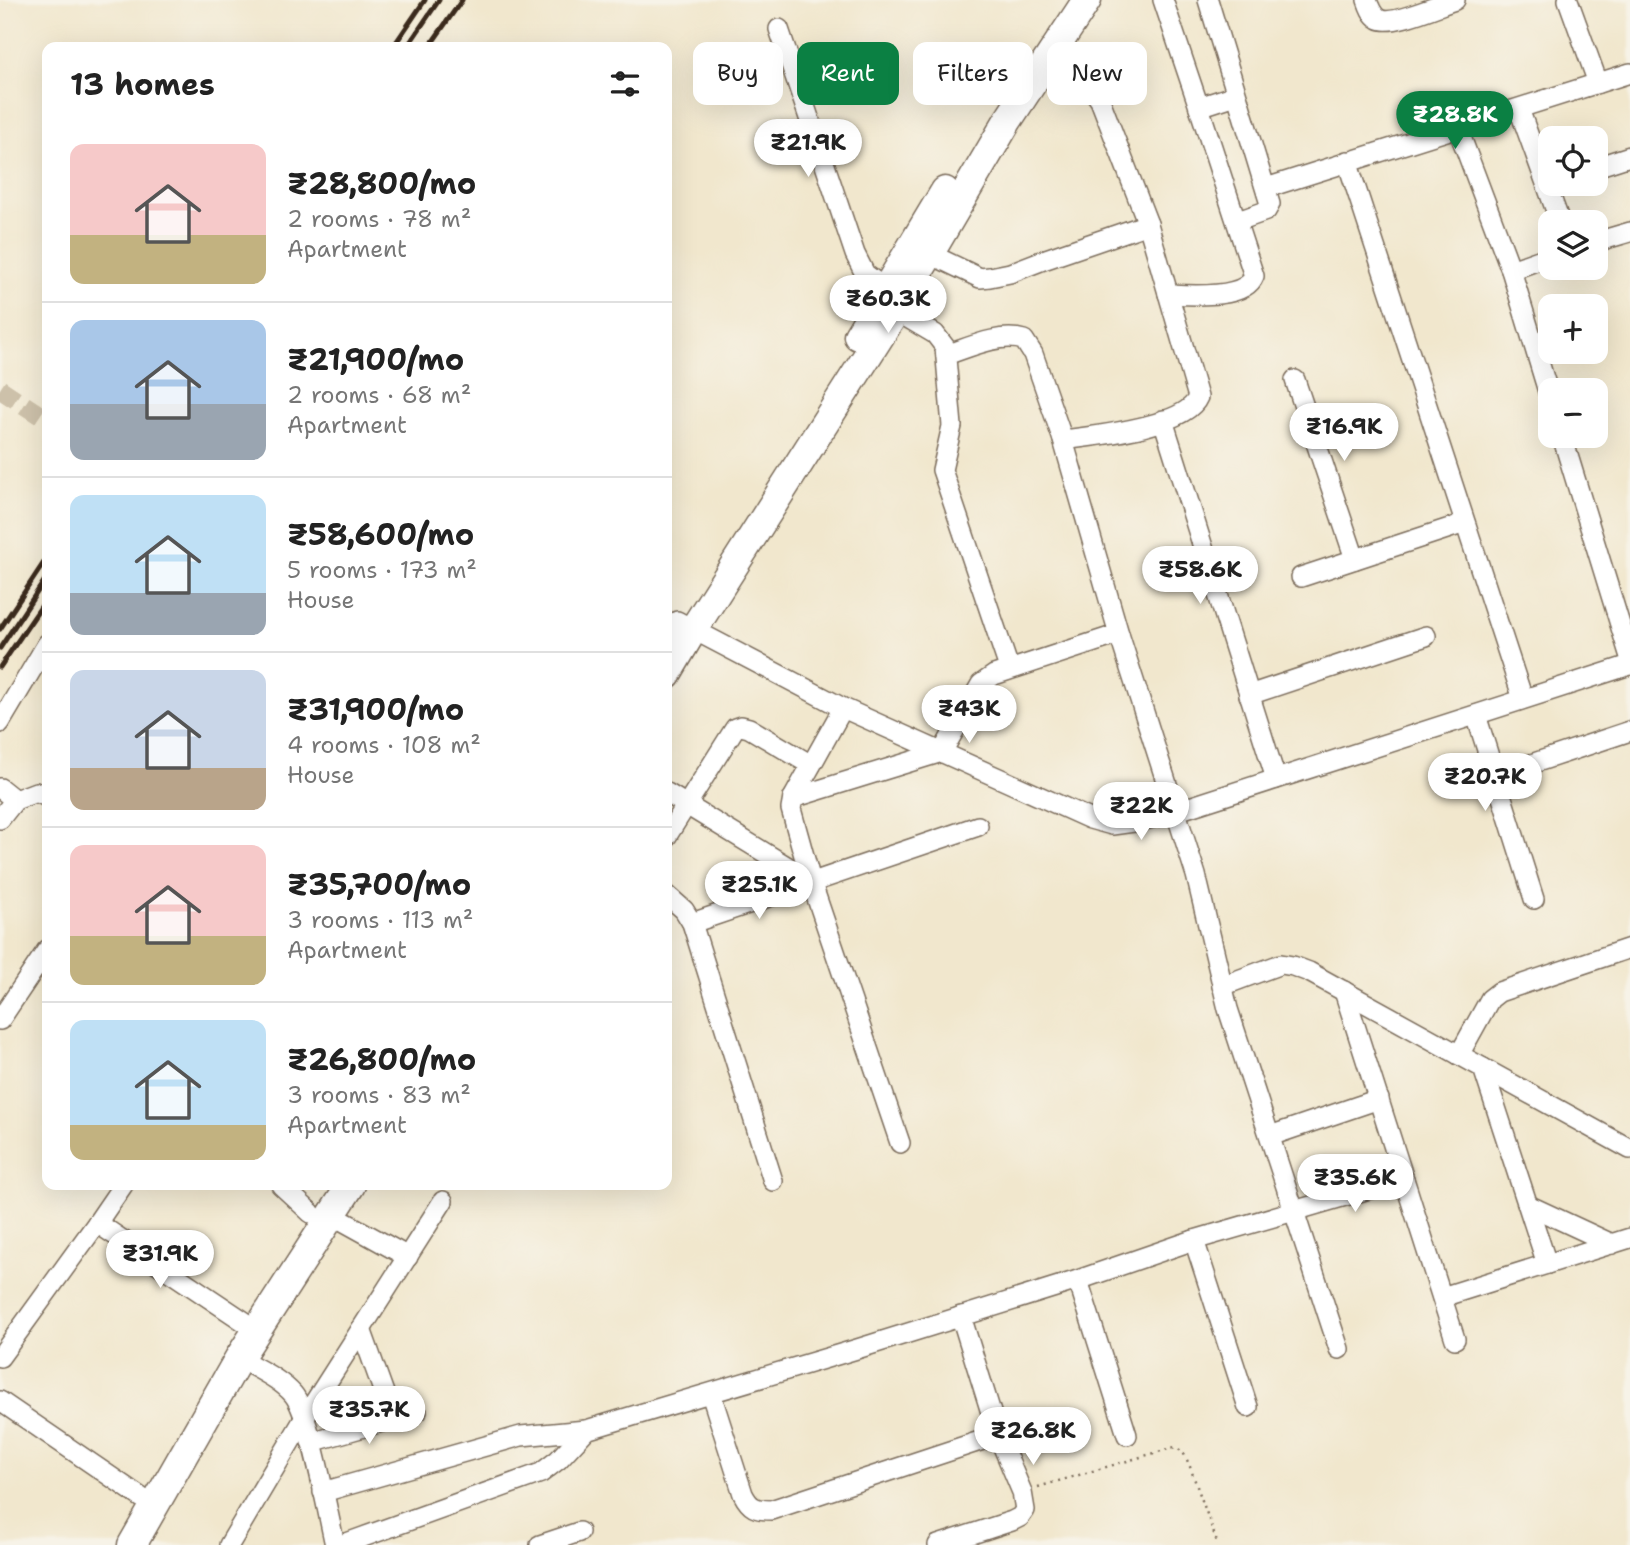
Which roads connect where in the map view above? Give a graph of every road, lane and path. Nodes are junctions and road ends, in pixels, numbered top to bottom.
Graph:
1 (1064, 0) edge
2 (1087, 0) edge
3 (1163, 0) edge
4 (1208, 0) edge
5 (1367, 0) edge
6 (1455, 0) edge
7 (1568, 0) edge
8 (779, 29) dead end
9 (1059, 42) edge
10 (1047, 60) edge
11 (1630, 73) edge
12 (1598, 83) junction
13 (1236, 95) junction
14 (1102, 105) edge
15 (1199, 107) junction
16 (1519, 109) junction
17 (1458, 129) junction
18 (1630, 156) edge
19 (1538, 159) edge
20 (1347, 161) junction
21 (1608, 163) edge
22 (1266, 188) junction
23 (1238, 222) junction
24 (1148, 224) junction
25 (1630, 232) edge
26 (1608, 238) edge
27 (930, 254) junction
28 (1538, 260) edge
29 (1511, 270) junction
30 (1168, 294) junction
31 (891, 300) junction
32 (946, 355) junction
33 (1544, 378) edge
34 (1295, 380) dead end
35 (1163, 420) junction
36 (1063, 440) junction
37 (1566, 448) edge
38 (1465, 523) junction
39 (1355, 559) junction
40 (1301, 577) dead end
41 (674, 633) edge
42 (1119, 634) junction
43 (1426, 636) dead end
44 (42, 652) edge
45 (1630, 657) edge
46 (1630, 665) edge
47 (1009, 668) junction
48 (1249, 695) junction
49 (1523, 699) junction
50 (843, 708) junction
51 (1476, 715) junction
52 (0, 723) edge
53 (1630, 731) edge
54 (942, 752) junction
55 (811, 765) junction
56 (1495, 776) junction
57 (1276, 779) junction
58 (7, 794) edge
59 (42, 795) edge
60 (672, 796) edge
61 (793, 798) junction
62 (685, 805) junction
63 (1174, 812) junction
64 (0, 819) edge
65 (978, 826) dead end
66 (672, 827) edge
67 (811, 881) junction
68 (672, 899) edge
69 (1534, 899) dead end
70 (692, 923) junction
71 (1630, 948) edge
72 (42, 957) edge
73 (1222, 986) junction
74 (1345, 991) junction
75 (0, 1020) edge
76 (1460, 1055) junction
77 (1483, 1068) junction
78 (1379, 1099) junction
79 (1270, 1136) junction
80 (900, 1143) dead end
81 (1630, 1149) edge
82 (1404, 1179) junction
83 (773, 1181) dead end
84 (120, 1190) edge
85 (288, 1190) edge
86 (328, 1190) edge
87 (346, 1190) edge
88 (443, 1201) dead end
89 (1528, 1205) junction
90 (1294, 1210) junction
91 (322, 1214) junction
92 (97, 1223) junction
93 (1194, 1240) junction
94 (1621, 1241) edge
95 (408, 1257) junction
96 (1547, 1264) junction
97 (1078, 1280) junction
98 (1442, 1297) junction
99 (961, 1316) junction
100 (245, 1322) junction
101 (361, 1329) junction
102 (1455, 1339) dead end
103 (1339, 1349) dead end
104 (0, 1357) edge
105 (239, 1358) junction
106 (711, 1394) junction
107 (0, 1401) edge
108 (1248, 1407) dead end
109 (200, 1412) junction
110 (417, 1412) dead end
111 (305, 1417) junction
112 (393, 1418) junction
113 (586, 1430) junction
114 (998, 1435) junction
115 (1127, 1435) dead end
116 (311, 1443) junction
117 (323, 1492) junction
118 (1022, 1492) junction
119 (142, 1499) junction
120 (579, 1532) dead end
121 (118, 1545) edge
122 (132, 1545) edge
123 (229, 1545) edge
124 (335, 1545) edge
125 (341, 1545) edge
126 (540, 1545) edge
127 (938, 1545) edge
128 (1219, 1545) edge

1 - 31 street
2 - 9 street
3 - 15 street
4 - 13 street
5 - 6 street
7 - 12 street
8 - 31 street
10 - 27 street
11 - 12 street
12 - 16 street
13 - 15 street
13 - 22 street
14 - 24 street
15 - 23 street
16 - 17 street
16 - 19 street
17 - 20 street
17 - 29 street
18 - 21 street
20 - 22 street
20 - 38 street
22 - 23 street
23 - 30 street
24 - 27 street
24 - 30 street
25 - 26 street
27 - 31 street
28 - 29 street
29 - 33 street
30 - 35 street
31 - 32 street
31 - 41 street
32 - 36 street
32 - 47 street
34 - 39 street
35 - 36 street
35 - 48 street
36 - 42 street
37 - 45 street
38 - 39 street
38 - 49 street
39 - 40 street
41 - 50 street
42 - 47 street
42 - 63 street
43 - 48 street
44 - 52 street
46 - 49 street
47 - 54 street
48 - 57 street
49 - 51 street
50 - 54 street
50 - 55 street
51 - 56 street
51 - 57 street
53 - 56 street
54 - 61 street
54 - 63 street
55 - 61 street
55 - 62 street
56 - 69 street
57 - 63 street
58 - 59 street
58 - 64 street
60 - 62 street
61 - 67 street
62 - 66 street
62 - 67 street
63 - 73 street
65 - 67 street
67 - 70 street
67 - 80 street
68 - 70 street
70 - 83 street
71 - 76 street
72 - 75 street
73 - 74 street
73 - 79 street
74 - 76 street
74 - 78 street
76 - 77 street
77 - 81 street
77 - 89 street
78 - 79 street
78 - 82 street
79 - 90 street
82 - 90 street
82 - 98 street
84 - 92 street
85 - 91 street
86 - 91 street
87 - 91 street
88 - 95 street
89 - 94 street
89 - 96 street
90 - 93 street
90 - 103 street
91 - 95 street
91 - 100 street
91 - 105 street
92 - 100 street
92 - 104 street
93 - 97 street
93 - 108 street
94 - 96 street
95 - 101 street
96 - 98 street
97 - 99 street
97 - 115 street
98 - 102 street
99 - 106 street
99 - 114 street
100 - 109 street
101 - 111 street
101 - 112 street
105 - 109 street
105 - 111 street
106 - 113 street
106 - 114 street
107 - 119 street
109 - 119 street
109 - 122 street
110 - 112 street
111 - 116 street
111 - 123 street
112 - 116 street
113 - 117 street
113 - 125 street
114 - 118 street
116 - 117 street
117 - 124 street
118 - 127 street
118 - 128 path
119 - 121 street
120 - 126 street

